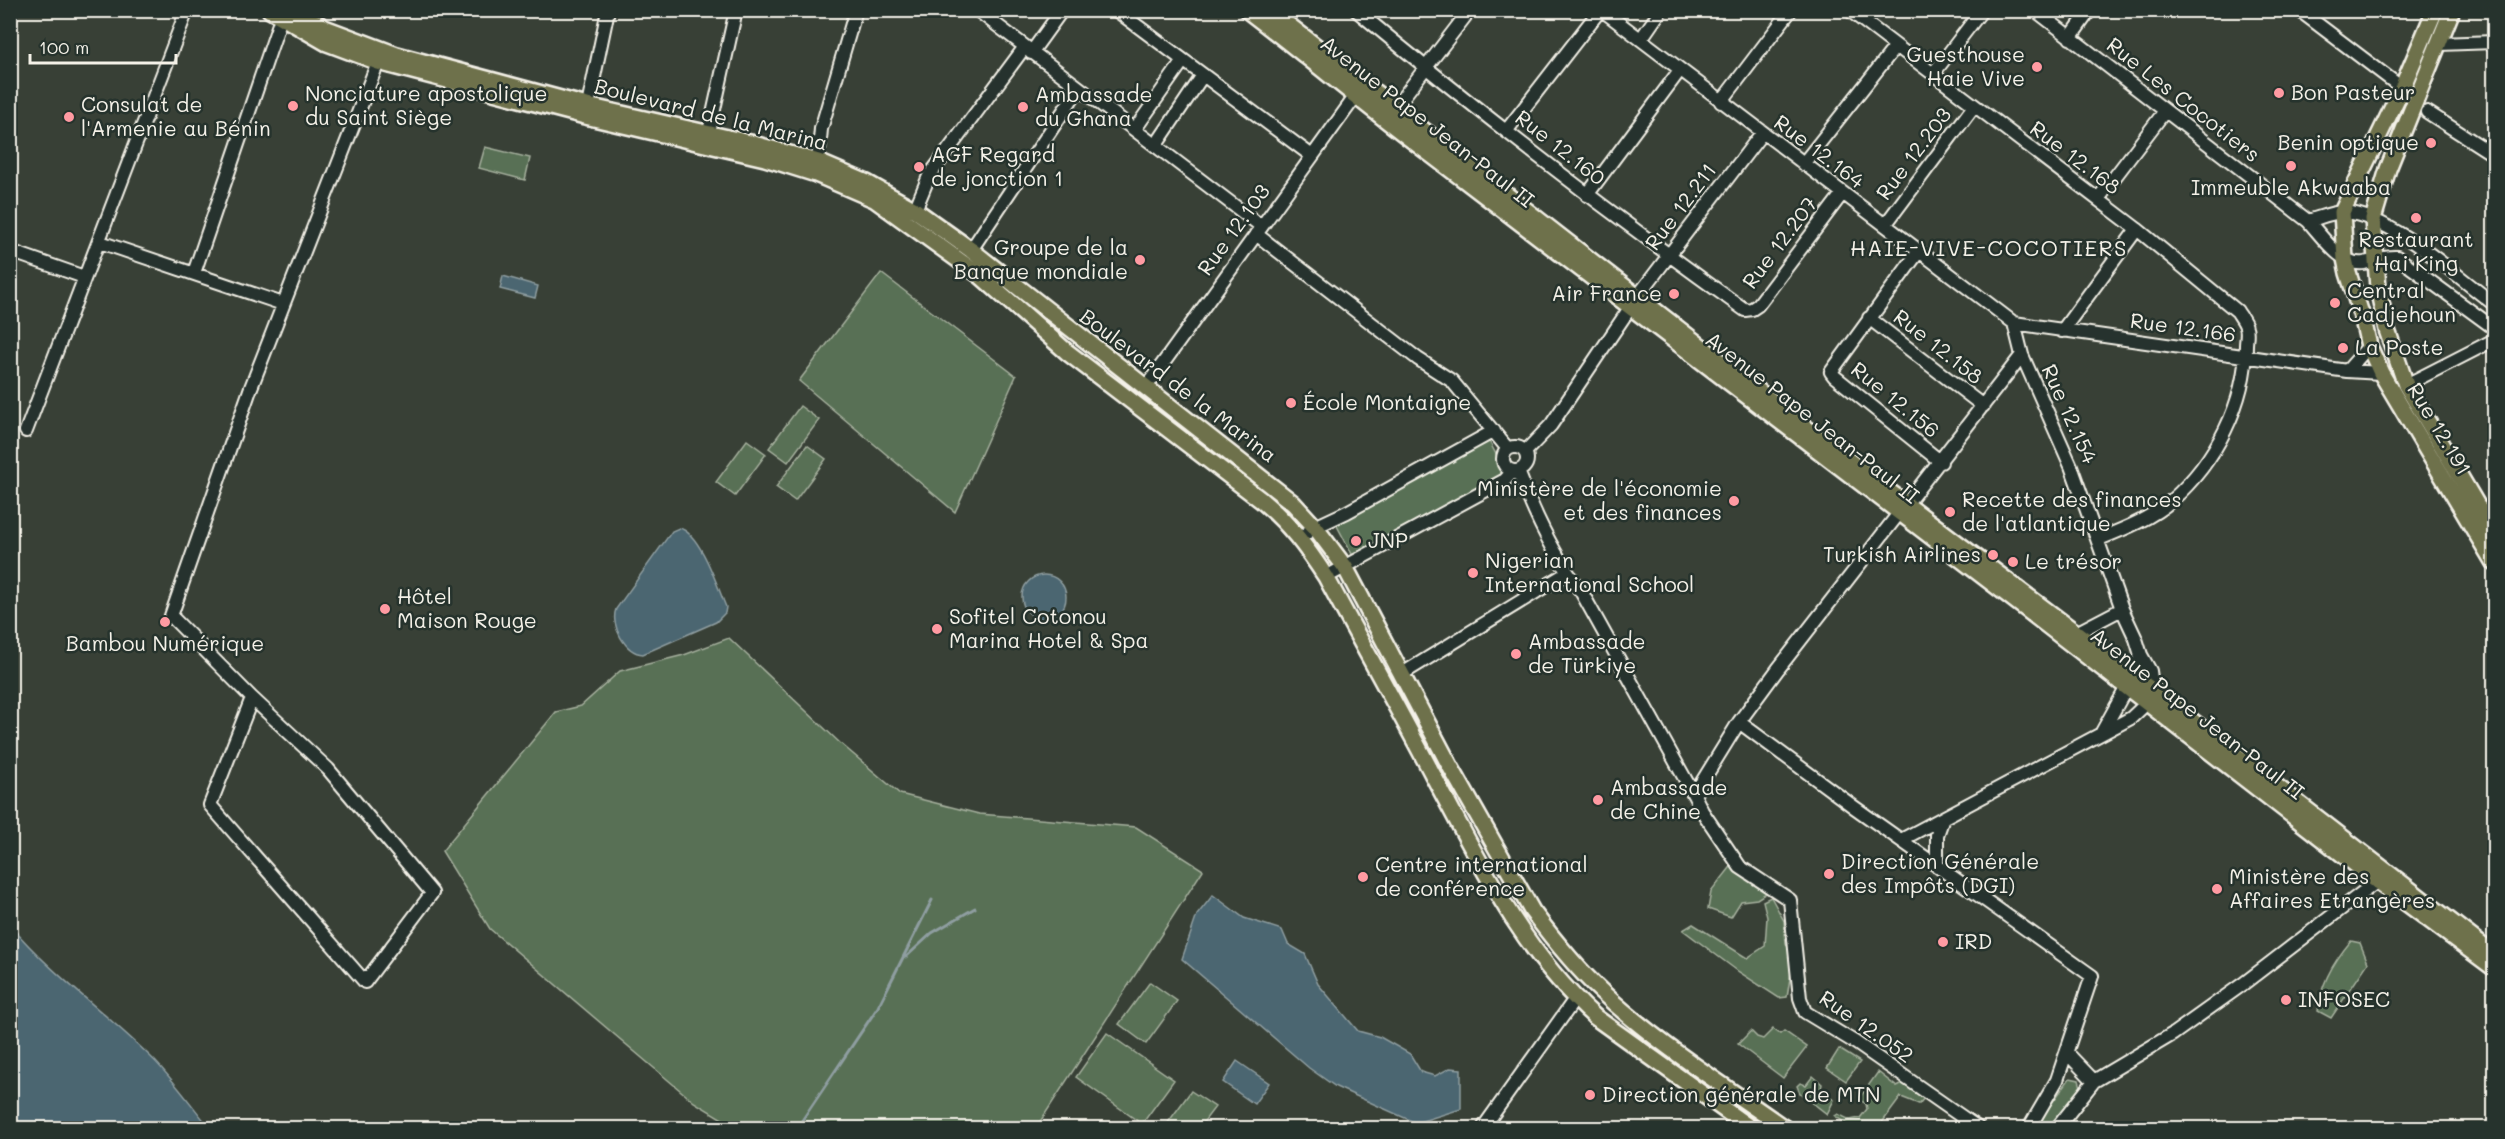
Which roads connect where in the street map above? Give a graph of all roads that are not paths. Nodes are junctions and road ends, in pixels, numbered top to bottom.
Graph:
1 (608, 10) edge
2 (736, 10) edge
3 (856, 10) edge
4 (977, 10) edge
5 (1062, 10) edge
6 (1116, 10) edge
7 (1247, 10) edge
8 (1269, 10) edge
9 (1356, 10) edge
10 (1470, 10) edge
11 (1601, 10) edge
12 (1661, 10) edge
13 (1791, 10) edge
14 (1849, 10) edge
15 (1982, 10) edge
16 (2035, 10) edge
17 (2090, 10) edge
18 (2299, 10) edge
19 (2435, 10) edge
20 (2452, 10) edge
21 (184, 12) edge
22 (282, 13) edge
23 (2070, 38) junction
24 (1641, 39) junction
25 (2494, 42) edge
26 (2439, 44) junction
27 (1896, 46) junction
28 (1027, 50) junction
29 (1183, 61) junction
30 (378, 62) junction
31 (1426, 68) junction
32 (1680, 70) junction
33 (1933, 74) junction
34 (1203, 75) junction
35 (1079, 88) junction
36 (2402, 88) junction
37 (1355, 97) junction
38 (1721, 102) junction
39 (1974, 106) junction
40 (1394, 109) junction
41 (586, 111) junction
42 (2165, 111) junction
43 (2427, 112) dead end
44 (1135, 129) junction
45 (1507, 130) junction
46 (709, 132) junction
47 (1762, 133) junction
48 (1156, 145) junction
49 (2494, 155) edge
50 (1312, 156) junction
51 (818, 162) junction
52 (1803, 164) junction
53 (1842, 194) junction
54 (1587, 195) junction
55 (2098, 199) junction
56 (915, 210) junction
57 (2342, 212) junction
58 (2373, 219) junction
59 (2308, 221) junction
60 (1885, 225) junction
61 (2137, 229) junction
62 (1259, 230) junction
63 (100, 242) junction
64 (971, 250) junction
65 (10, 251) edge
66 (1919, 251) junction
67 (1669, 255) junction
68 (2345, 258) junction
69 (2377, 258) junction
70 (194, 273) junction
71 (84, 278) junction
72 (1635, 301) junction
73 (283, 304) junction
74 (2494, 304) edge
75 (1745, 310) joint
76 (1869, 318) junction
77 (2014, 323) junction
78 (2494, 328) edge
79 (2062, 331) junction
80 (2494, 340) edge
81 (2369, 346) junction
82 (2022, 355) junction
83 (2246, 357) junction
84 (2347, 371) junction
85 (2381, 373) junction
86 (2406, 385) junction
87 (1146, 387) junction
88 (1983, 406) junction
89 (26, 431) dead end
90 (1494, 431) junction
91 (1508, 449) junction
92 (1525, 452) junction
93 (1941, 462) junction
94 (1516, 471) junction
95 (1903, 508) junction
96 (1315, 527) junction
97 (2494, 534) edge
98 (1300, 538) junction
99 (2099, 539) junction
100 (2494, 563) edge
101 (1344, 567) junction
102 (1568, 573) junction
103 (1326, 577) junction
104 (2122, 609) junction
105 (2076, 633) junction
106 (2140, 655) junction
107 (1402, 674) junction
108 (2130, 681) junction
109 (2151, 697) junction
110 (252, 698) junction
111 (1739, 722) junction
112 (2102, 732) junction
113 (1694, 795) junction
114 (1943, 818) junction
115 (1901, 840) junction
116 (1937, 866) junction
117 (2382, 877) junction
118 (2494, 955) edge
119 (2494, 969) edge
120 (1575, 999) junction
121 (2067, 1053) junction
122 (2094, 1081) junction
123 (1482, 1128) edge
124 (1750, 1128) edge
125 (1784, 1128) edge
126 (1978, 1128) edge
127 (2029, 1128) edge
128 (2057, 1128) edge

1 - 41 street
2 - 46 street
3 - 51 street
4 - 28 street
5 - 28 street
6 - 29 street
7 - 37 main road, Avenue Pape Jean-Paul II
8 - 40 main road, Avenue Pape Jean-Paul II
9 - 31 street, Rue 12.160
10 - 31 street
11 - 24 street, Rue 12.164
11 - 45 street
12 - 24 street
13 - 38 street
14 - 27 street, Rue 12.168
15 - 33 street
16 - 23 street, Rue Les Cocotiers
17 - 23 street
18 - 36 street
19 - 36 main road, Rue 12.191
20 - 26 main road
21 - 63 street
22 - 30 main road, Boulevard de la Marina
22 - 41 main road, Boulevard de la Marina
22 - 70 street
23 - 42 street, Rue Les Cocotiers
24 - 32 street, Rue 12.164
25 - 26 street
26 - 58 main road
27 - 33 street, Rue 12.168
27 - 52 street
28 - 35 street
28 - 56 street
29 - 34 street
29 - 44 street
30 - 41 main road, Boulevard de la Marina
30 - 73 street
31 - 40 street
31 - 45 street, Rue 12.160
32 - 38 street, Rue 12.164
32 - 54 street
33 - 39 street, Rue 12.168
34 - 48 street
34 - 50 street
35 - 44 street
35 - 64 street
36 - 57 main road, Rue 12.191
37 - 50 street, Rue 12.103
37 - 72 main road, Avenue Pape Jean-Paul II
38 - 47 street, Rue 12.164
39 - 55 street, Rue 12.168
39 - 60 street, Rue 12.203
40 - 72 main road, Avenue Pape Jean-Paul II
41 - 46 main road, Boulevard de la Marina
41 - 98 main road, Boulevard de la Marina
42 - 55 street
42 - 59 street, Rue Les Cocotiers
43 - 49 street
44 - 48 street
45 - 54 street, Rue 12.160
46 - 51 main road, Boulevard de la Marina
47 - 52 street, Rue 12.164
47 - 67 street, Rue 12.211
48 - 62 street
50 - 62 street, Rue 12.103
51 - 56 main road, Boulevard de la Marina
52 - 53 street, Rue 12.164
53 - 60 street, Rue 12.164
53 - 75 street, Rue 12.207
54 - 67 street, Rue 12.160
55 - 61 street, Rue 12.168
56 - 64 main road, Boulevard de la Marina
57 - 58 street
57 - 59 street
57 - 68 main road, Rue 12.191
58 - 69 main road, Rue 12.191
58 - 74 street
59 - 68 street, Rue Les Cocotiers
60 - 66 street, Rue 12.164
61 - 79 street
61 - 83 street, Rue 12.168
62 - 87 street, Rue 12.103
62 - 90 street
63 - 70 street
63 - 71 street
64 - 87 main road, Boulevard de la Marina
65 - 71 street
66 - 76 street, Rue 12.156
66 - 77 street, Rue 12.164
67 - 72 street, Rue 12.211
67 - 75 street, Rue 12.160
68 - 69 street
68 - 81 main road, Rue 12.191
69 - 78 street
69 - 86 main road, Rue 12.191
70 - 73 street
71 - 89 street
72 - 92 street, Rue 12.211
72 - 95 main road, Avenue Pape Jean-Paul II
73 - 110 street
76 - 88 street, Rue 12.158
76 - 93 street, Rue 12.156
77 - 79 street, Rue 12.166
77 - 82 street, Rue 12.154
79 - 83 street, Rue 12.166
80 - 86 street
81 - 84 street
81 - 85 main road, Rue 12.191
82 - 88 street
82 - 99 street, Rue 12.154
83 - 84 street, Rue 12.166
83 - 99 street, Rue 12.168
84 - 85 street, Rue 12.166
85 - 100 main road, Rue 12.191
86 - 97 main road, Rue 12.191
87 - 96 main road, Boulevard de la Marina
88 - 93 street
90 - 91 street
90 - 96 street
91 - 92 street
91 - 94 street
92 - 94 street
93 - 95 street
94 - 101 street
94 - 102 street, Rue 12.052
95 - 105 main road, Avenue Pape Jean-Paul II
95 - 108 main road, Avenue Pape Jean-Paul II
95 - 111 street
96 - 98 street
96 - 101 main road, Boulevard de la Marina
98 - 103 main road, Boulevard de la Marina
99 - 104 street, Rue 12.154
101 - 103 street
101 - 107 main road, Boulevard de la Marina
102 - 107 street
102 - 113 street, Rue 12.052
103 - 120 main road, Boulevard de la Marina
104 - 105 street
104 - 106 street, Rue 12.154
105 - 108 main road, Avenue Pape Jean-Paul II
106 - 108 street
106 - 109 street, Rue 12.154
107 - 125 main road, Boulevard de la Marina
108 - 109 main road, Avenue Pape Jean-Paul II
108 - 112 street
109 - 112 street
109 - 117 main road, Avenue Pape Jean-Paul II
110 - 110 street
111 - 113 street
111 - 115 street
112 - 114 street
113 - 126 street, Rue 12.052
114 - 115 street
114 - 116 street
115 - 116 street
116 - 121 street
117 - 118 main road, Avenue Pape Jean-Paul II
117 - 119 main road, Avenue Pape Jean-Paul II
117 - 122 street
120 - 123 street
120 - 124 main road, Boulevard de la Marina
121 - 122 street
121 - 127 street
122 - 128 street

